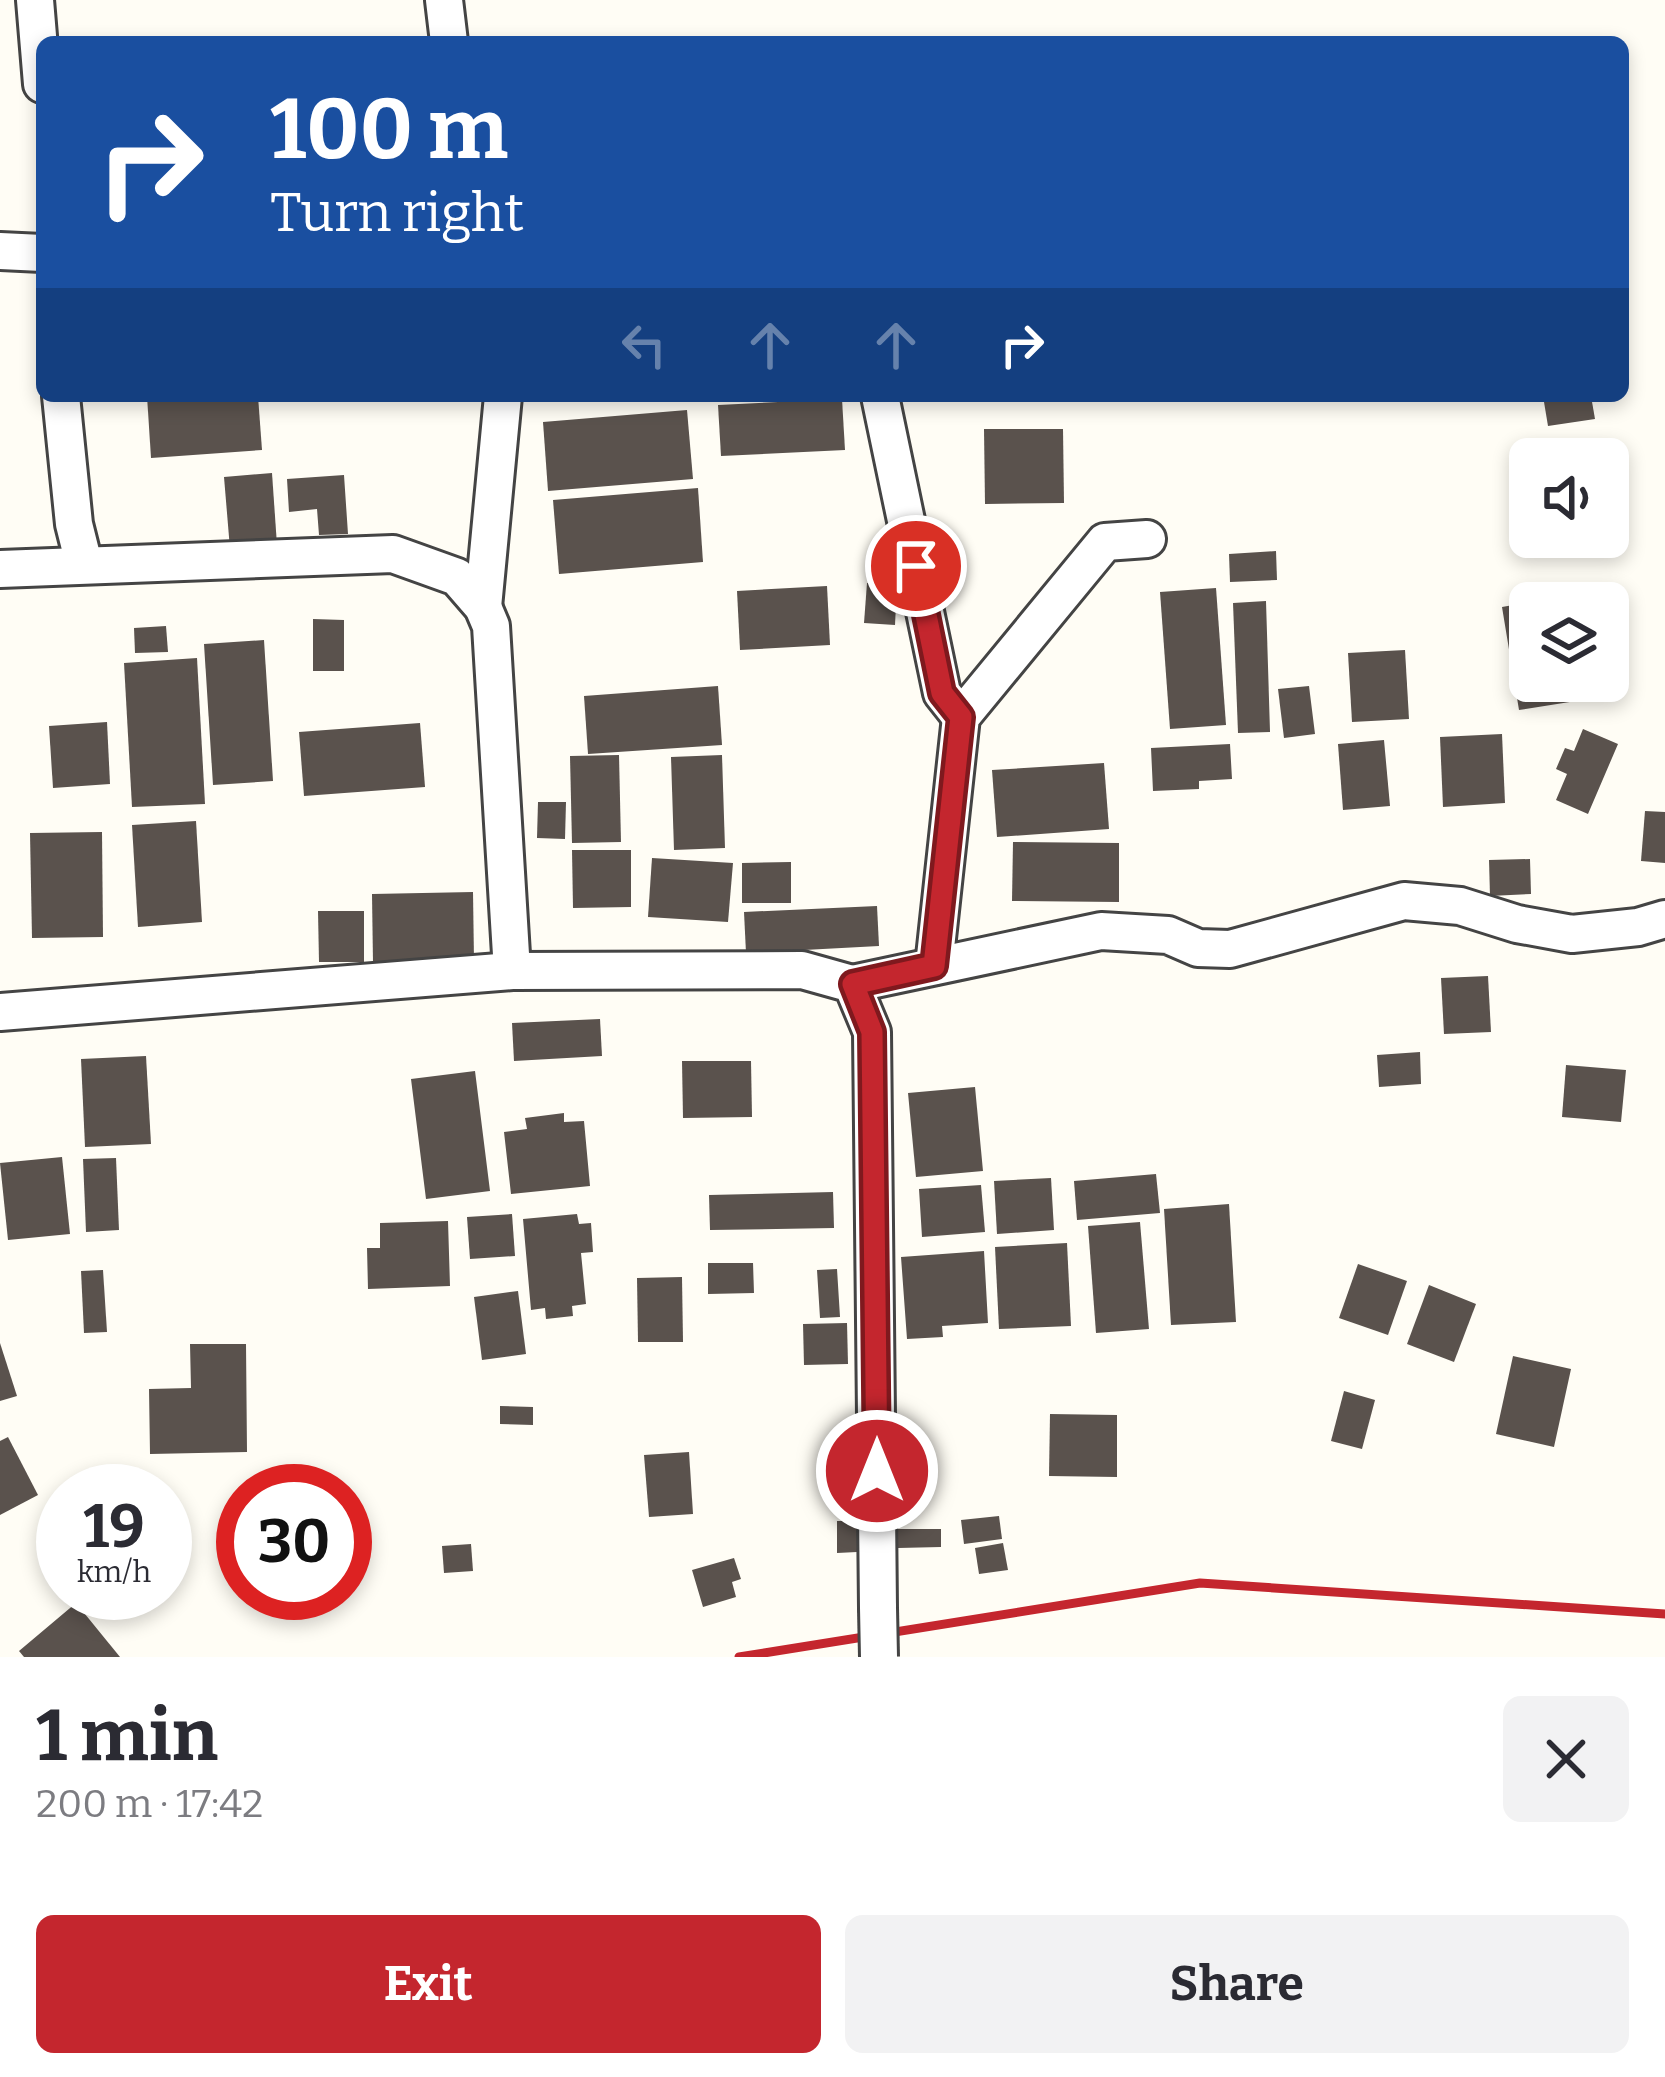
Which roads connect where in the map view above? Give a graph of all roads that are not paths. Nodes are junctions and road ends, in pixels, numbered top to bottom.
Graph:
1 (35, 0) edge
2 (444, 0) edge
3 (38, 36) edge
4 (447, 36) edge
5 (0, 251) edge
6 (36, 253) edge
7 (62, 402) edge
8 (502, 402) edge
9 (881, 402) edge
10 (1147, 539) dead end
11 (84, 564) junction
12 (0, 569) edge
13 (483, 607) junction
14 (961, 717) junction
15 (1665, 919) edge
16 (934, 966) junction
17 (512, 971) junction
18 (853, 984) junction
19 (0, 1012) edge
20 (879, 1657) edge

1 - 3 street
2 - 4 street
5 - 6 street
7 - 11 street
8 - 13 street
9 - 14 street
10 - 14 street
11 - 12 street
11 - 13 street
13 - 17 street
14 - 16 street
15 - 16 street
16 - 18 street
17 - 18 street
17 - 19 street
18 - 20 street, bridge

